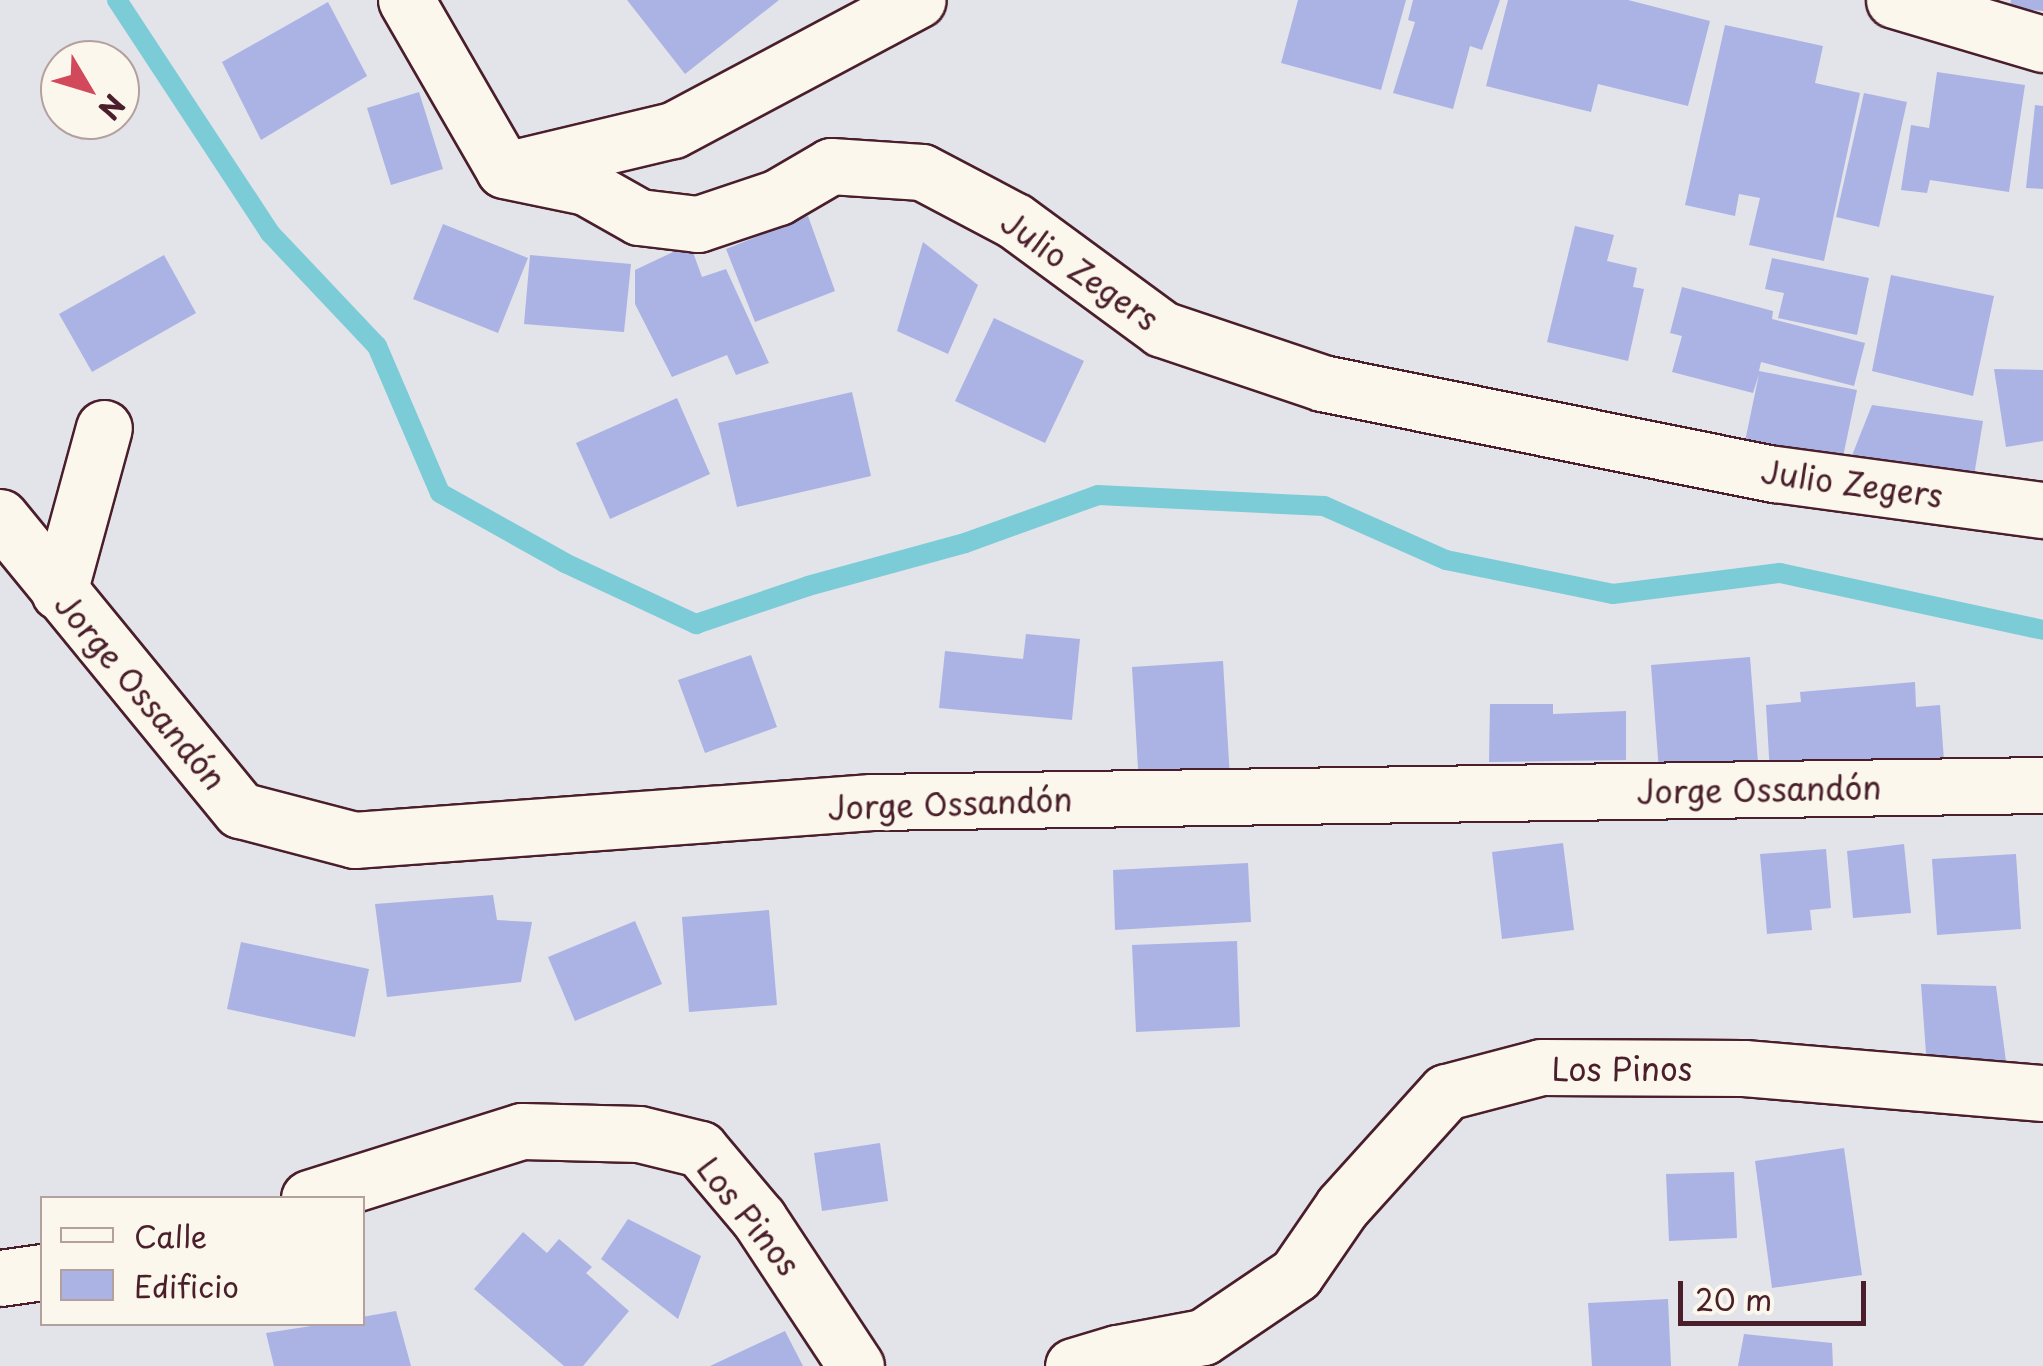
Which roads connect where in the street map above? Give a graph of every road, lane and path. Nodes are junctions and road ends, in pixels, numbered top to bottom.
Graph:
1 (406, 0) edge
2 (918, 0) edge
3 (1894, 0) edge
4 (2043, 44) edge
5 (504, 170) junction
6 (104, 428) dead end
7 (2043, 510) edge
8 (0, 517) edge
9 (59, 592) junction
10 (2043, 785) edge
11 (2043, 1094) edge
12 (314, 1196) edge
13 (40, 1272) edge
14 (0, 1278) edge
15 (856, 1366) edge
16 (1073, 1366) edge

1 - 5 street
2 - 5 street
3 - 4 street
5 - 7 street, Julio Zegers
6 - 9 street
8 - 9 street, Jorge Ossandón
9 - 10 street, Jorge Ossandón
11 - 16 street, Los Pinos
12 - 15 street, Los Pinos
13 - 14 street

